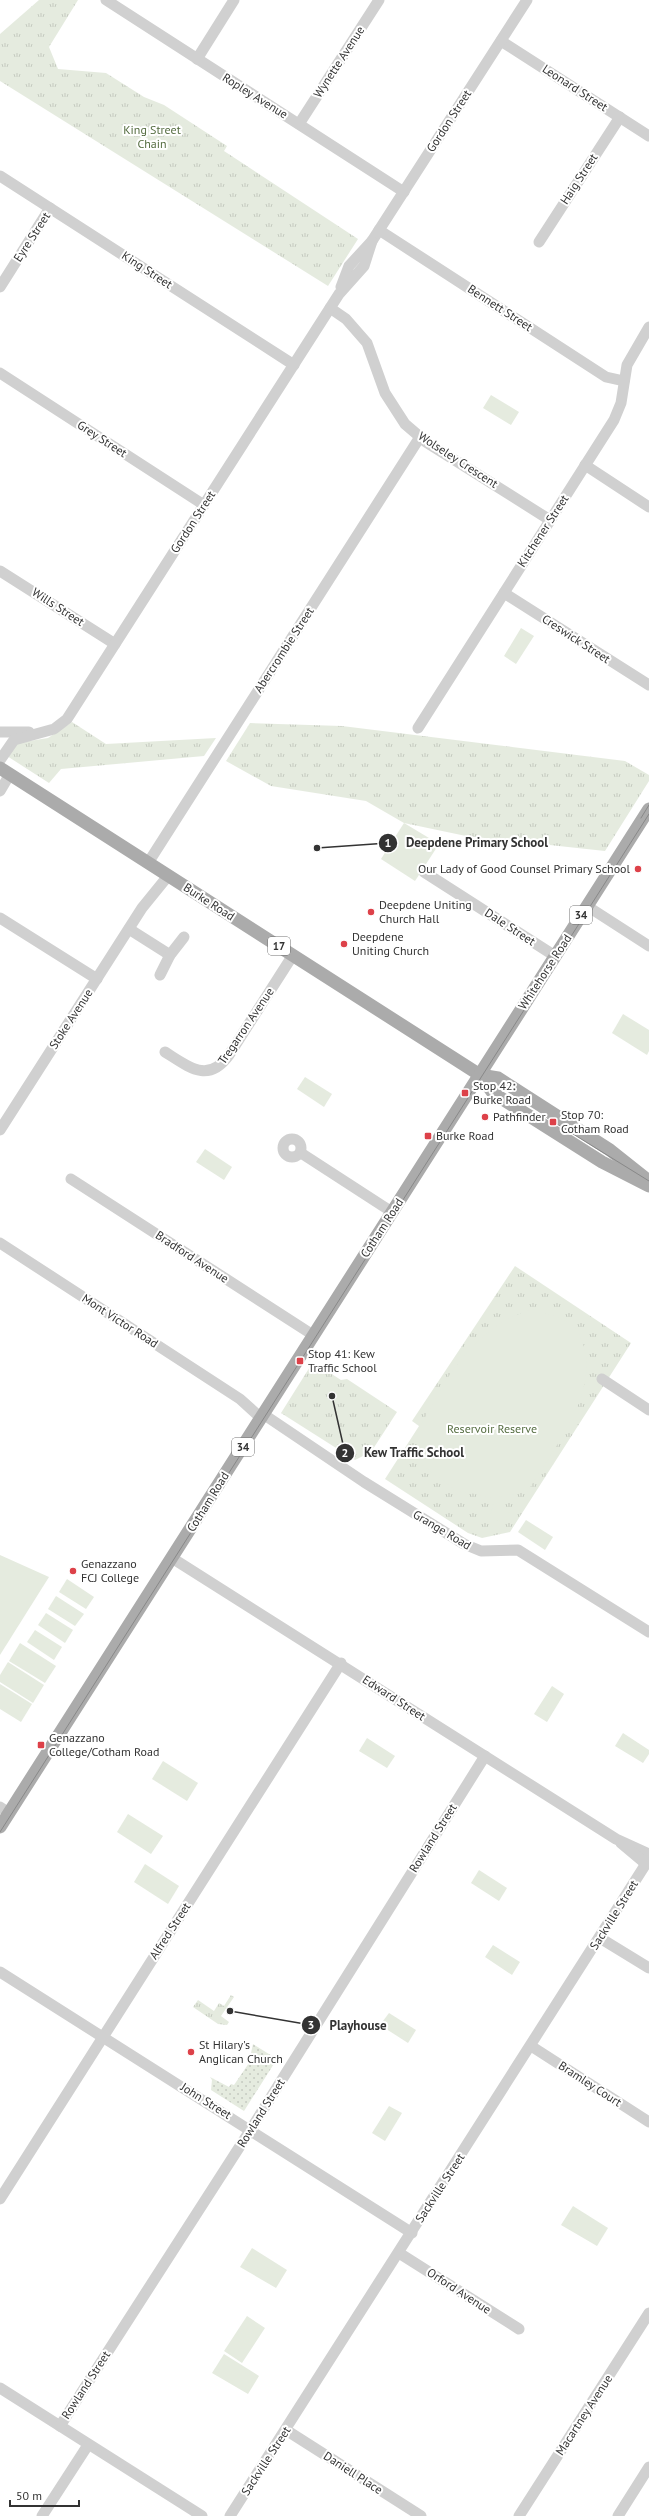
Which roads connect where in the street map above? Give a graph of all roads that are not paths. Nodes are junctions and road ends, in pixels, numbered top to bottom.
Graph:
1 (106, 0) edge
2 (234, 0) edge
3 (379, 0) edge
4 (527, 0) edge
5 (501, 41) junction
6 (196, 59) junction
7 (620, 117) junction
8 (299, 124) junction
9 (649, 136) edge
10 (0, 176) edge
11 (404, 192) junction
12 (50, 208) junction
13 (379, 230) junction
14 (539, 242) dead end
15 (0, 287) edge
16 (330, 308) junction
17 (649, 327) edge
18 (294, 365) junction
19 (0, 373) edge
20 (624, 381) junction
21 (420, 437) junction
22 (585, 465) junction
23 (204, 505) junction
24 (649, 507) edge
25 (550, 520) junction
26 (0, 571) edge
27 (504, 593) junction
28 (115, 644) junction
29 (649, 685) edge
30 (418, 728) dead end
31 (0, 732) edge
32 (35, 733) junction
33 (0, 760) edge
34 (5, 771) edge
35 (0, 791) edge
36 (648, 811) edge
37 (148, 863) junction
38 (424, 872) dead end
39 (165, 873) junction
40 (587, 906) junction
41 (0, 918) edge
42 (129, 929) junction
43 (184, 937) dead end
44 (649, 946) edge
45 (170, 955) junction
46 (293, 955) junction
47 (555, 956) junction
48 (160, 975) dead end
49 (97, 979) junction
50 (165, 1052) dead end
51 (480, 1075) junction
52 (0, 1130) edge
53 (300, 1153) dead end
54 (71, 1179) dead end
55 (649, 1181) edge
56 (649, 1186) edge
57 (392, 1212) junction
58 (0, 1243) edge
59 (313, 1336) junction
60 (602, 1380) dead end
61 (649, 1410) edge
62 (263, 1414) junction
63 (172, 1558) junction
64 (649, 1632) edge
65 (341, 1663) junction
66 (485, 1756) junction
67 (5, 1810) edge
68 (0, 1827) edge
69 (648, 1859) edge
70 (600, 1938) junction
71 (649, 1968) edge
72 (0, 1972) edge
73 (103, 2036) junction
74 (531, 2046) junction
75 (649, 2122) edge
76 (251, 2129) junction
77 (0, 2199) edge
78 (412, 2233) junction
79 (399, 2253) junction
80 (649, 2313) edge
81 (519, 2329) dead end
82 (0, 2388) edge
83 (60, 2426) junction
84 (286, 2430) junction
85 (88, 2445) junction
86 (649, 2467) edge
87 (42, 2516) edge
88 (202, 2516) edge
89 (230, 2516) edge
90 (421, 2516) edge
91 (519, 2516) edge
92 (618, 2516) edge

1 - 6 street, Ropley Avenue
2 - 6 street
3 - 8 street, Wynette Avenue
4 - 5 street, Gordon Street
5 - 7 street, Leonard Street
5 - 11 street, Gordon Street
6 - 8 street, Ropley Avenue
7 - 9 street, Leonard Street
7 - 14 street, Haig Street
8 - 11 street, Ropley Avenue
10 - 12 street, King Street
11 - 13 street, Gordon Street
12 - 15 street, Eyre Street
12 - 18 street, King Street
13 - 16 street, Gordon Street
13 - 20 street, Bennett Street
16 - 18 street, Gordon Street
16 - 21 street, Wolseley Crescent
17 - 20 street, Kitchener Street
18 - 23 street, Gordon Street
19 - 23 street, Grey Street
20 - 22 street, Kitchener Street
21 - 25 street, Wolseley Crescent
21 - 37 street, Abercrombie Street
22 - 24 street
22 - 25 street, Kitchener Street
23 - 28 street, Gordon Street
25 - 27 street, Kitchener Street
26 - 28 street, Wills Street
27 - 29 street, Creswick Street
27 - 30 street, Kitchener Street
28 - 32 street, Gordon Street
31 - 32 street, Gordon Street
32 - 33 street, Gordon Street
34 - 35 street
34 - 37 main road, Burke Road / 17
36 - 40 main road, Whitehorse Road / 34
37 - 39 main road, Burke Road / 17
38 - 47 street, Dale Street
39 - 42 street, Stoke Avenue
39 - 46 main road, Burke Road / 17
40 - 44 street
40 - 47 main road, Whitehorse Road / 34
41 - 49 street
42 - 45 street
42 - 49 street, Stoke Avenue
43 - 45 street
45 - 48 street
46 - 50 street, Tregarron Avenue
46 - 51 main road, Burke Road / 17
47 - 51 main road, Whitehorse Road / 34
49 - 52 street, Stoke Avenue
51 - 55 main road, Burke Road / 17
51 - 56 main road, Burke Road / 17
51 - 57 main road, Cotham Road / 34
53 - 57 street
54 - 59 street, Bradford Avenue
57 - 59 main road, Cotham Road / 34
58 - 62 street, Mont Victor Road
59 - 62 main road, Cotham Road / 34
60 - 61 street
62 - 63 main road, Cotham Road / 34
62 - 64 street, Grange Road
63 - 65 street, Edward Street
63 - 67 main road, Cotham Road / 34
65 - 66 street, Edward Street
65 - 73 street, Alfred Street
66 - 69 street, Edward Street
66 - 76 street, Rowland Street
67 - 68 main road, Cotham Road / 34
69 - 70 street, Sackville Street
70 - 71 street
70 - 74 street, Sackville Street
72 - 73 street, John Street
73 - 76 street, John Street
73 - 77 street, Alfred Street
74 - 75 street, Bramley Court
74 - 78 street, Sackville Street
76 - 78 street, John Street
76 - 83 street, Rowland Street
78 - 79 street, Sackville Street
79 - 81 street, Orford Avenue
79 - 84 street, Sackville Street
80 - 91 street, Macartney Avenue
82 - 83 street
83 - 85 street
84 - 89 street, Sackville Street
84 - 90 street, Daniell Place
85 - 87 street
85 - 88 street
86 - 92 street

